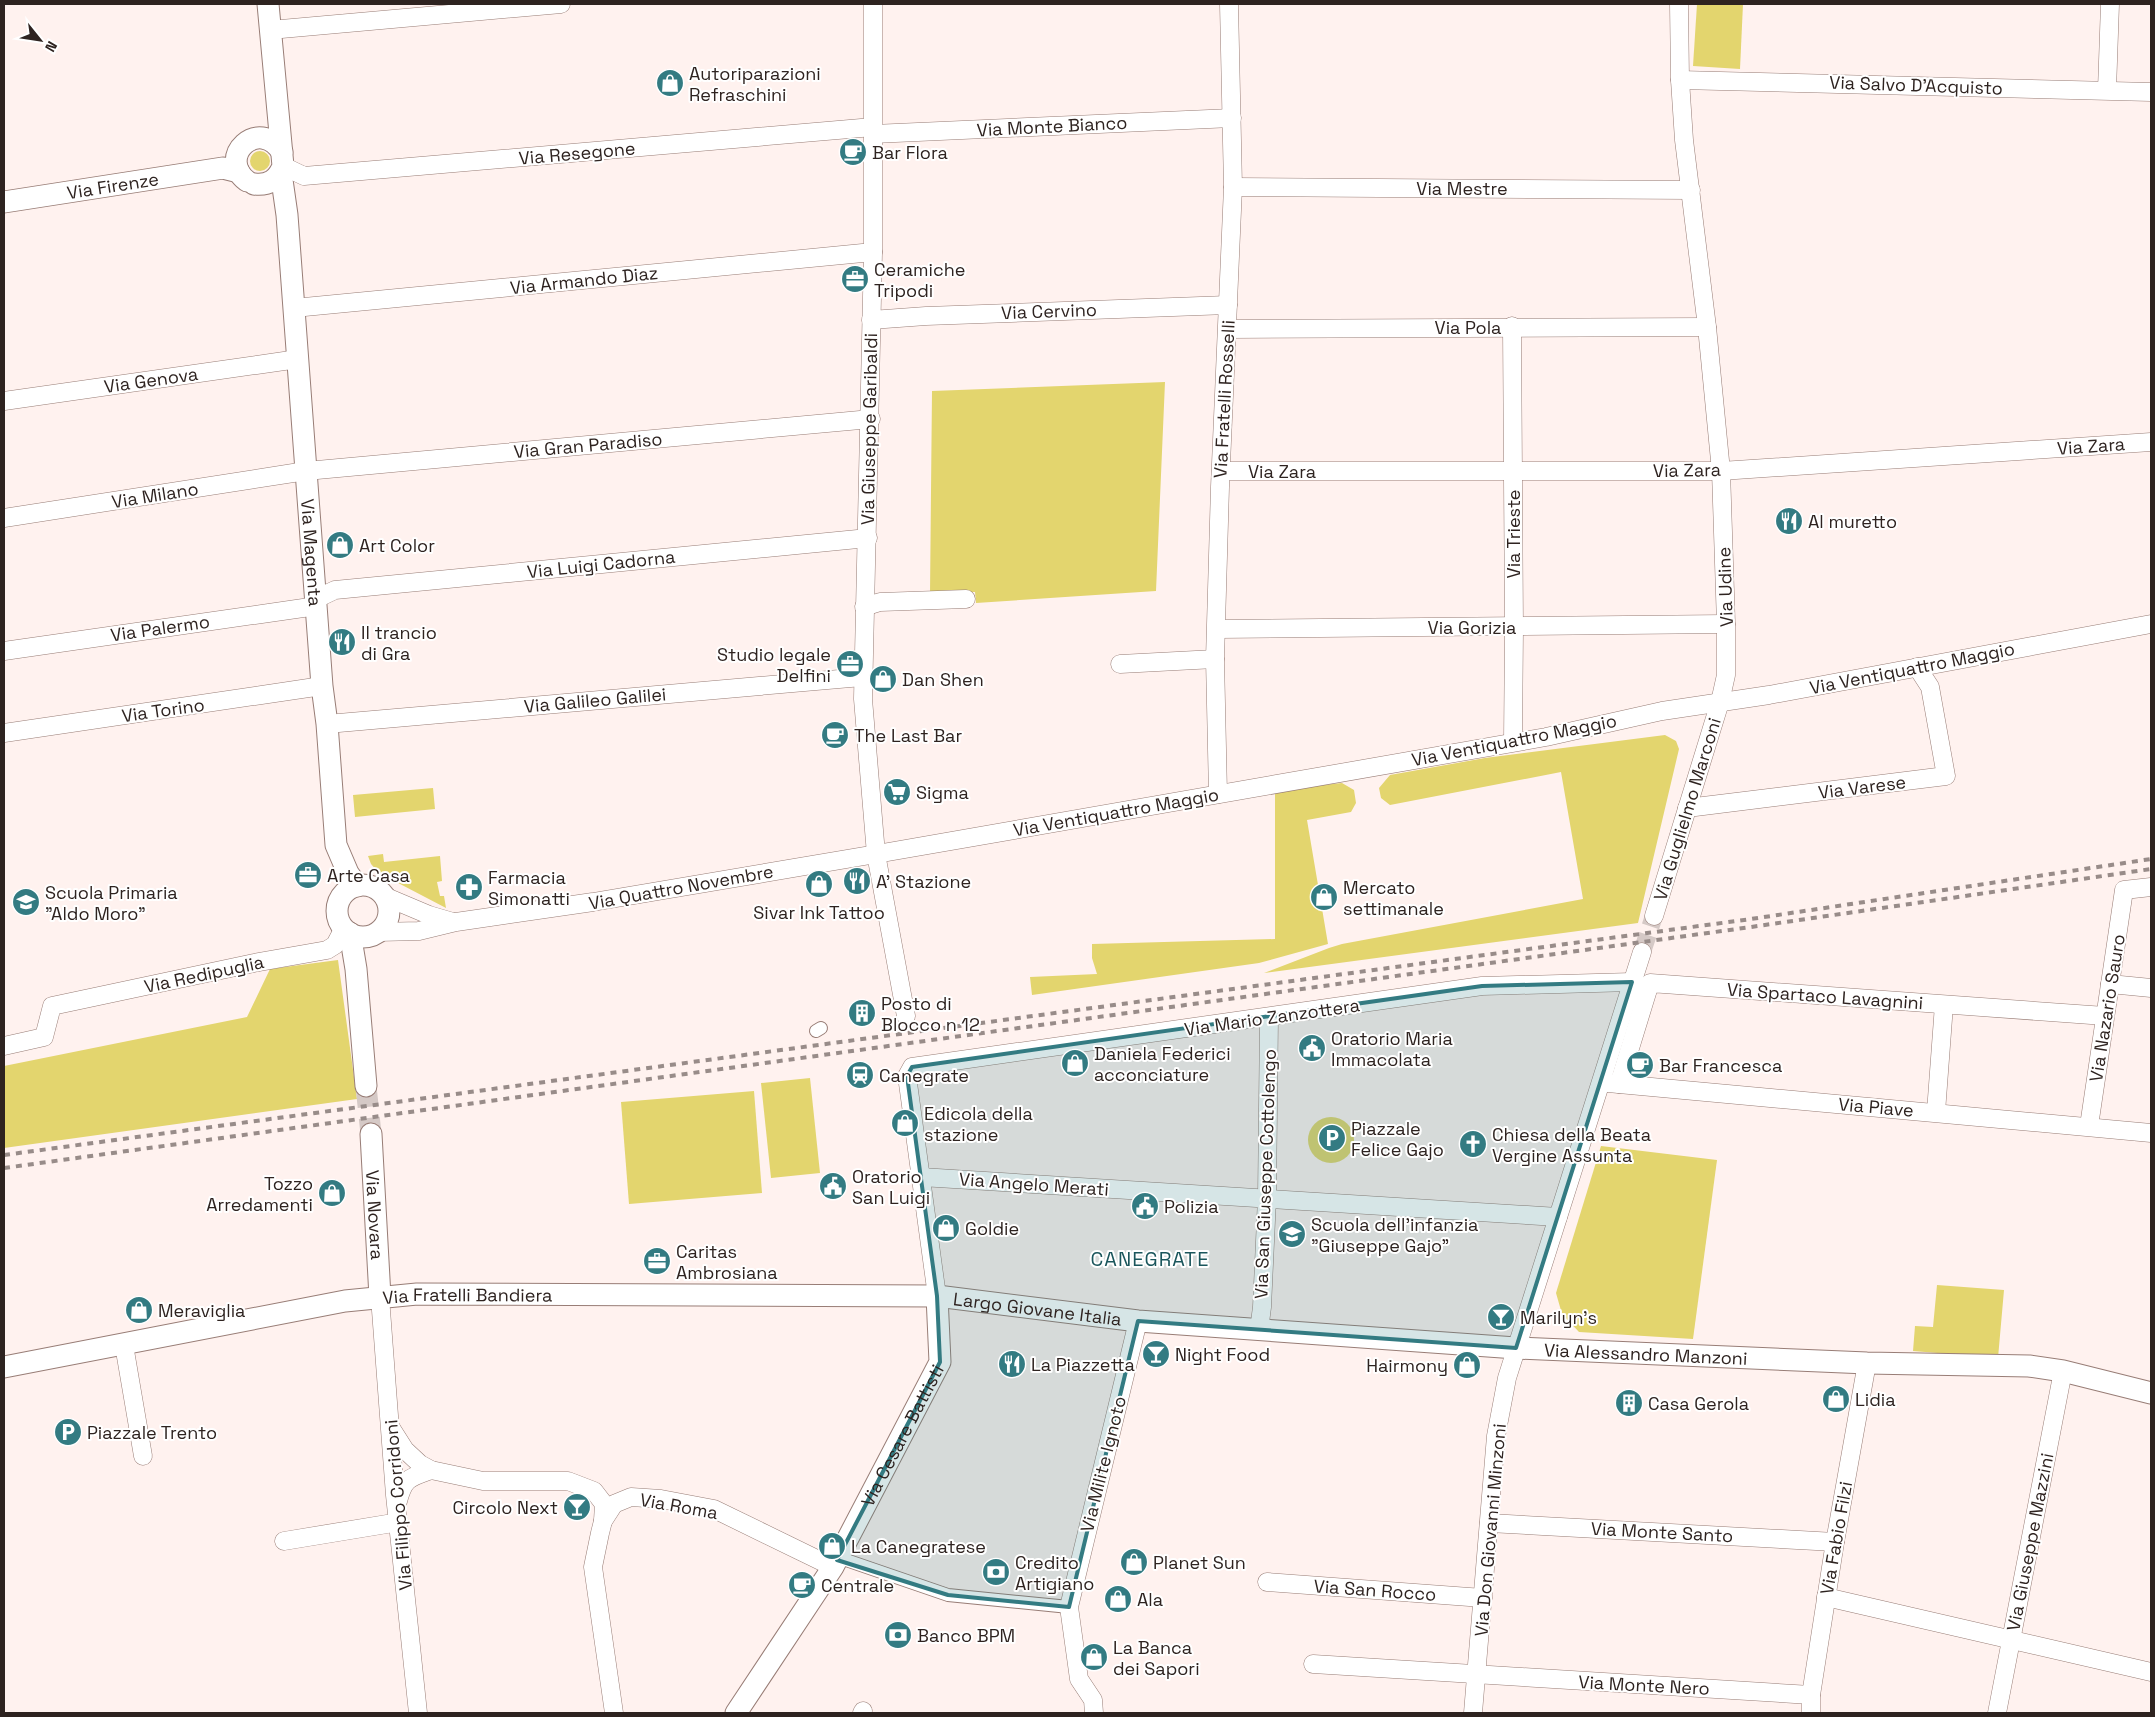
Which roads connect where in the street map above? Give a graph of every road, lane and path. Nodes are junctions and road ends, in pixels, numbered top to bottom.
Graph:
1 (268, 4) edge
2 (561, 4) edge
3 (873, 4) edge
4 (1229, 4) edge
5 (1679, 4) edge
6 (2110, 4) edge
7 (270, 30) junction
8 (1680, 80) junction
9 (2107, 90) junction
10 (2151, 92) edge
11 (278, 103) junction
12 (1232, 118) junction
13 (873, 131) junction
14 (258, 137) junction
15 (282, 163) junction
16 (238, 170) junction
17 (1233, 187) junction
18 (1691, 190) junction
19 (4, 202) edge
20 (287, 215) junction
21 (873, 252) junction
22 (1228, 305) junction
23 (294, 308) junction
24 (871, 320) junction
25 (1512, 326) junction
26 (1707, 327) junction
27 (1228, 329) junction
28 (298, 359) junction
29 (4, 401) edge
30 (871, 419) junction
31 (2151, 442) edge
32 (1221, 471) junction
33 (1513, 471) junction
34 (1721, 471) junction
35 (306, 472) junction
36 (4, 518) edge
37 (868, 538) junction
38 (315, 596) junction
39 (966, 598) dead end
40 (864, 607) junction
41 (1726, 624) junction
42 (2151, 624) edge
43 (1514, 628) junction
44 (1217, 629) junction
45 (4, 651) edge
46 (1215, 659) junction
47 (1120, 664) dead end
48 (1936, 664) junction
49 (1917, 667) junction
50 (862, 677) junction
51 (322, 686) junction
52 (1930, 687) junction
53 (1720, 702) junction
54 (327, 724) junction
55 (4, 733) edge
56 (1513, 742) junction
57 (1218, 794) junction
58 (1687, 808) junction
59 (336, 845) junction
60 (876, 854) junction
61 (356, 886) junction
62 (2151, 887) edge
63 (384, 896) junction
64 (338, 903) junction
65 (1654, 916) tunnel mouth
66 (456, 922) junction
67 (360, 932) junction
68 (1642, 952) tunnel mouth
69 (1632, 982) junction
70 (2110, 984) junction
71 (2151, 988) edge
72 (1944, 1005) junction
73 (906, 1016) dead end
74 (2105, 1016) junction
75 (1269, 1017) junction
76 (4, 1046) edge
77 (1600, 1083) junction
78 (1619, 1084) junction
79 (366, 1086) tunnel mouth
80 (1936, 1112) junction
81 (2089, 1126) junction
82 (2151, 1132) edge
83 (370, 1134) tunnel mouth
84 (921, 1177) junction
85 (1267, 1198) junction
86 (1558, 1217) junction
87 (937, 1296) junction
88 (380, 1297) junction
89 (1138, 1321) junction
90 (1259, 1330) junction
91 (124, 1345) junction
92 (1516, 1348) junction
93 (1867, 1363) junction
94 (4, 1367) edge
95 (2063, 1371) junction
96 (2151, 1393) edge
97 (390, 1428) junction
98 (143, 1456) dead end
99 (431, 1470) junction
100 (397, 1504) junction
101 (399, 1522) junction
102 (604, 1522) junction
103 (1489, 1523) junction
104 (284, 1541) dead end
105 (1835, 1542) junction
106 (835, 1563) junction
107 (1266, 1582) dead end
108 (1826, 1597) junction
109 (1483, 1598) junction
110 (1069, 1607) junction
111 (2011, 1640) junction
112 (1313, 1664) dead end
113 (2151, 1672) edge
114 (1477, 1676) junction
115 (1811, 1695) junction
116 (418, 1713) edge
117 (614, 1713) edge
118 (736, 1713) edge
119 (1094, 1713) edge
120 (1474, 1713) edge
121 (1811, 1713) edge
122 (1996, 1713) edge

1 - 7 street, Via Magenta
2 - 7 street
3 - 13 street, Via Giuseppe Garibaldi
4 - 12 street, Via Fratelli Rosselli
5 - 8 street, Via Udine
6 - 9 street
7 - 11 street, Via Magenta
8 - 9 street, Via Salvo D'Acquisto
8 - 18 street, Via Udine
9 - 10 street, Via Salvo D'Acquisto
11 - 14 street
11 - 15 street, Via Magenta
12 - 13 street, Via Monte Bianco
12 - 17 street, Via Fratelli Rosselli
13 - 15 street, Via Resegone
13 - 21 street, Via Giuseppe Garibaldi
14 - 15 street
14 - 16 street
15 - 16 street
15 - 20 street, Via Magenta
16 - 19 street, Via Firenze
16 - 20 street
17 - 18 street, Via Mestre
17 - 22 street, Via Fratelli Rosselli
18 - 26 street, Via Udine
20 - 23 street, Via Magenta
21 - 23 street, Via Armando Diaz
21 - 24 street, Via Giuseppe Garibaldi
22 - 24 street, Via Cervino
22 - 27 street, Via Fratelli Rosselli
23 - 28 street, Via Magenta
24 - 30 street, Via Giuseppe Garibaldi
25 - 26 street, Via Pola
25 - 27 street, Via Pola
25 - 33 street, Via Trieste
26 - 34 street, Via Udine
27 - 32 street, Via Fratelli Rosselli
28 - 29 street, Via Genova
28 - 35 street, Via Magenta
30 - 35 street, Via Gran Paradiso
30 - 37 street, Via Giuseppe Garibaldi
31 - 34 street, Via Zara
32 - 33 street, Via Zara
32 - 44 street, Via Fratelli Rosselli
33 - 34 street, Via Zara
33 - 43 street, Via Trieste
34 - 41 street, Via Udine
35 - 36 street, Via Milano
35 - 38 street, Via Magenta
37 - 38 street, Via Luigi Cadorna
37 - 40 street, Via Giuseppe Garibaldi
38 - 45 street, Via Palermo
38 - 51 street, Via Magenta
39 - 40 street
40 - 50 street, Via Giuseppe Garibaldi
41 - 43 street, Via Gorizia
41 - 53 street, Via Udine
42 - 48 street, Via Ventiquattro Maggio
43 - 44 street, Via Gorizia
43 - 56 street, Via Trieste
44 - 46 street, Via Fratelli Rosselli
46 - 47 street
46 - 57 street, Via Fratelli Rosselli
48 - 49 street, Via Ventiquattro Maggio
48 - 52 street, Via Varese
49 - 52 street, Via Varese
49 - 53 street, Via Ventiquattro Maggio
50 - 54 street, Via Galileo Galilei
50 - 60 street, Via Giuseppe Garibaldi
51 - 54 street, Via Magenta
51 - 55 street, Via Torino
52 - 58 street, Via Varese
53 - 56 street, Via Ventiquattro Maggio
53 - 58 street, Via Guglielmo Marconi
54 - 59 street, Via Magenta
56 - 57 street, Via Ventiquattro Maggio
57 - 60 street, Via Ventiquattro Maggio
58 - 65 street, Via Guglielmo Marconi
59 - 61 street, Via Magenta
59 - 64 street
60 - 66 street, Via Quattro Novembre
60 - 73 street, Via Giuseppe Garibaldi
61 - 63 street
61 - 64 street
62 - 70 street, Via Nazario Sauro
63 - 66 street, Via Quattro Novembre
63 - 67 street
64 - 67 street
66 - 67 street, Via Quattro Novembre
67 - 76 street, Via Redipuglia
67 - 79 street
68 - 69 street
69 - 75 street, Via Mario Zanzottera
69 - 77 street
70 - 71 street
70 - 74 street, Via Nazario Sauro
72 - 74 street, Via Spartaco Lavagnini
72 - 78 street, Via Spartaco Lavagnini
72 - 80 street
74 - 81 street, Via Nazario Sauro
75 - 84 street, Via Mario Zanzottera
75 - 85 street, Via San Giuseppe Cottolengo
77 - 78 street, Via Piave
77 - 86 street
78 - 80 street, Via Piave
80 - 81 street, Via Piave
81 - 82 street, Via Piave
83 - 88 street, Via Novara
84 - 85 street, Via Angelo Merati
84 - 87 street
85 - 86 street
85 - 90 street, Via San Giuseppe Cottolengo
86 - 92 street
87 - 88 street, Via Fratelli Bandiera
87 - 89 street, Largo Giovane Italia
87 - 106 street, Via Cesare Battisti
88 - 91 street, Via Fratelli Bandiera
88 - 97 street, Via Filippo Corridoni
89 - 90 street, Via Alessandro Manzoni
89 - 110 street, Via Milite Ignoto
90 - 92 street, Via Alessandro Manzoni
91 - 94 street, Via Fratelli Bandiera
91 - 98 street
92 - 93 street, Via Alessandro Manzoni
92 - 103 street, Via Don Giovanni Minzoni
93 - 95 street, Via Alessandro Manzoni
93 - 105 street, Via Fabio Filzi
95 - 96 street, Via Alessandro Manzoni
95 - 111 street, Via Giuseppe Mazzini
97 - 99 street
97 - 100 street, Via Filippo Corridoni
99 - 100 street
99 - 102 street
100 - 101 street, Via Filippo Corridoni
101 - 104 street
101 - 116 street, Via Filippo Corridoni
102 - 106 street, Via Roma
102 - 117 street
103 - 105 street, Via Monte Santo
103 - 109 street, Via Don Giovanni Minzoni
105 - 108 street, Via Fabio Filzi
106 - 110 street
106 - 118 street, Via Cesare Battisti
107 - 109 street, Via San Rocco
108 - 111 street
108 - 115 street, Via Fabio Filzi
109 - 114 street, Via Don Giovanni Minzoni
110 - 119 street
111 - 113 street
111 - 122 street, Via Giuseppe Mazzini
112 - 114 street, Via Monte Nero
114 - 115 street, Via Monte Nero
114 - 120 street, Via Don Giovanni Minzoni
115 - 121 street, Via Fabio Filzi

